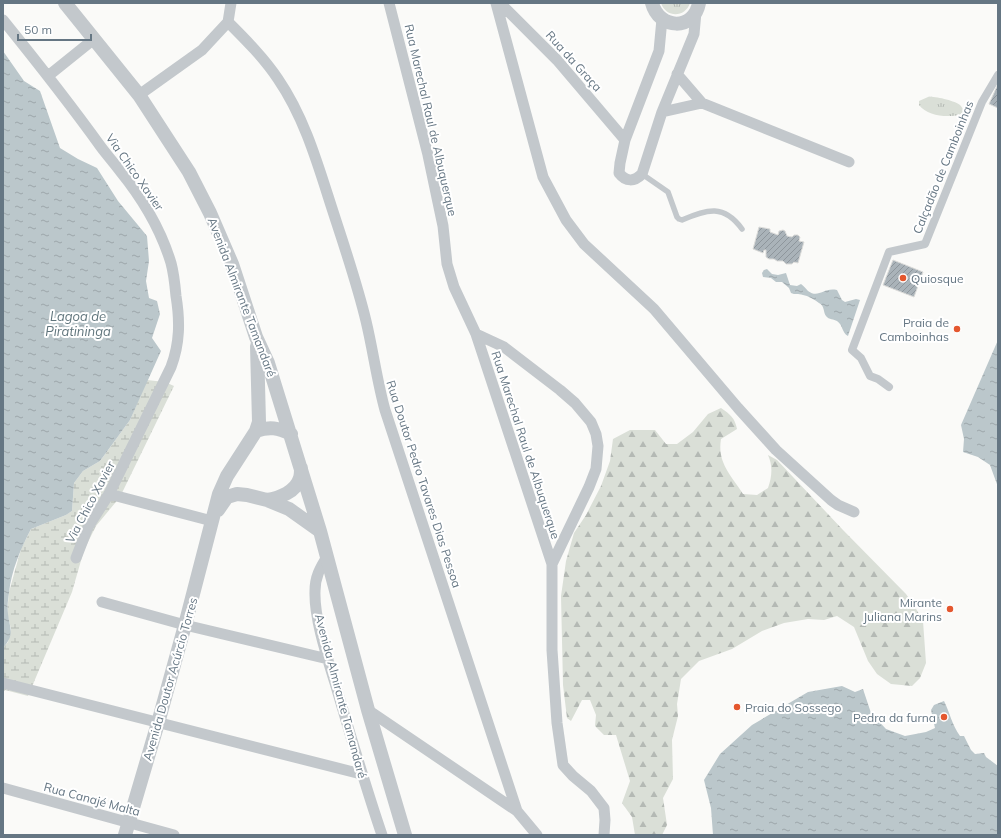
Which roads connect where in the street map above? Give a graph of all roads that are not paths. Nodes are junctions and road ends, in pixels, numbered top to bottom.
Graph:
1 (65, 3) edge
2 (231, 3) edge
3 (389, 3) edge
4 (496, 3) edge
5 (500, 3) edge
6 (698, 8) edge
7 (654, 9) edge
8 (3, 20) edge
9 (228, 22) junction
10 (94, 39) junction
11 (677, 74) junction
12 (998, 74) edge
13 (48, 76) junction
14 (139, 95) junction
15 (702, 103) junction
16 (662, 112) junction
17 (625, 140) junction
18 (849, 162) dead end
19 (642, 174) junction
20 (742, 229) dead end
21 (476, 334) junction
22 (256, 337) junction
23 (889, 388) dead end
24 (256, 431) junction
25 (291, 434) junction
26 (236, 462) junction
27 (301, 468) junction
28 (109, 494) junction
29 (247, 495) junction
30 (267, 500) junction
31 (854, 512) dead end
32 (212, 521) junction
33 (320, 531) junction
34 (327, 557) junction
35 (76, 558) dead end
36 (552, 564) junction
37 (102, 602) dead end
38 (185, 625) junction
39 (328, 660) junction
40 (3, 683) edge
41 (368, 710) junction
42 (158, 722) junction
43 (361, 774) junction
44 (3, 788) edge
45 (517, 812) junction
46 (126, 829) edge
47 (174, 835) edge
48 (382, 835) edge
49 (405, 835) edge
50 (537, 835) edge
51 (604, 835) edge

1 - 10 street, Avenida Almirante Tamandaré
2 - 9 street
3 - 21 street, Rua Marechal Raul de Albuquerque
4 - 31 street
5 - 17 street, Rua da Graça
6 - 7 street
6 - 11 street
7 - 17 street
8 - 13 street, Via Chico Xavier
9 - 14 street
9 - 45 street, Rua Doutor Pedro Tavares Dias Pessoa
10 - 13 street
10 - 14 street, Avenida Almirante Tamandaré
11 - 15 street
11 - 16 street
12 - 23 street, Calçadão de Camboinhas
13 - 28 street, Via Chico Xavier
14 - 22 street, Avenida Almirante Tamandaré
15 - 16 street
15 - 18 street
16 - 19 street
17 - 19 street
19 - 20 lane
21 - 36 street, Rua Marechal Raul de Albuquerque
21 - 36 street, Rua Marechal Raul de Albuquerque
22 - 24 street, Avenida Doutor Acúrcio Torres
22 - 25 street, Avenida Almirante Tamandaré
24 - 25 street
24 - 26 street, Avenida Doutor Acúrcio Torres
25 - 27 street, Avenida Almirante Tamandaré
26 - 29 street
26 - 32 street, Avenida Doutor Acúrcio Torres
27 - 30 street
27 - 33 street, Avenida Almirante Tamandaré
28 - 32 street
28 - 35 street, Via Chico Xavier
29 - 30 street, Avenida Doutor Acúrcio Torres
29 - 32 street, Avenida Doutor Acúrcio Torres
30 - 33 street, Avenida Doutor Acúrcio Torres
32 - 38 street, Avenida Doutor Acúrcio Torres
33 - 34 street, Avenida Almirante Tamandaré
34 - 39 street, Avenida Almirante Tamandaré
34 - 41 street, Avenida Almirante Tamandaré
36 - 51 street, Rua Marechal Raul de Albuquerque
37 - 38 street
38 - 39 street
38 - 42 street, Avenida Doutor Acúrcio Torres
39 - 43 street, Avenida Almirante Tamandaré
40 - 42 street
41 - 45 street
41 - 49 street, Avenida Almirante Tamandaré
42 - 43 street
42 - 46 street, Avenida Doutor Acúrcio Torres
43 - 48 street, Avenida Almirante Tamandaré
44 - 46 street, Rua Canajé Malta
45 - 50 street
46 - 47 street, Rua Canajé Malta

